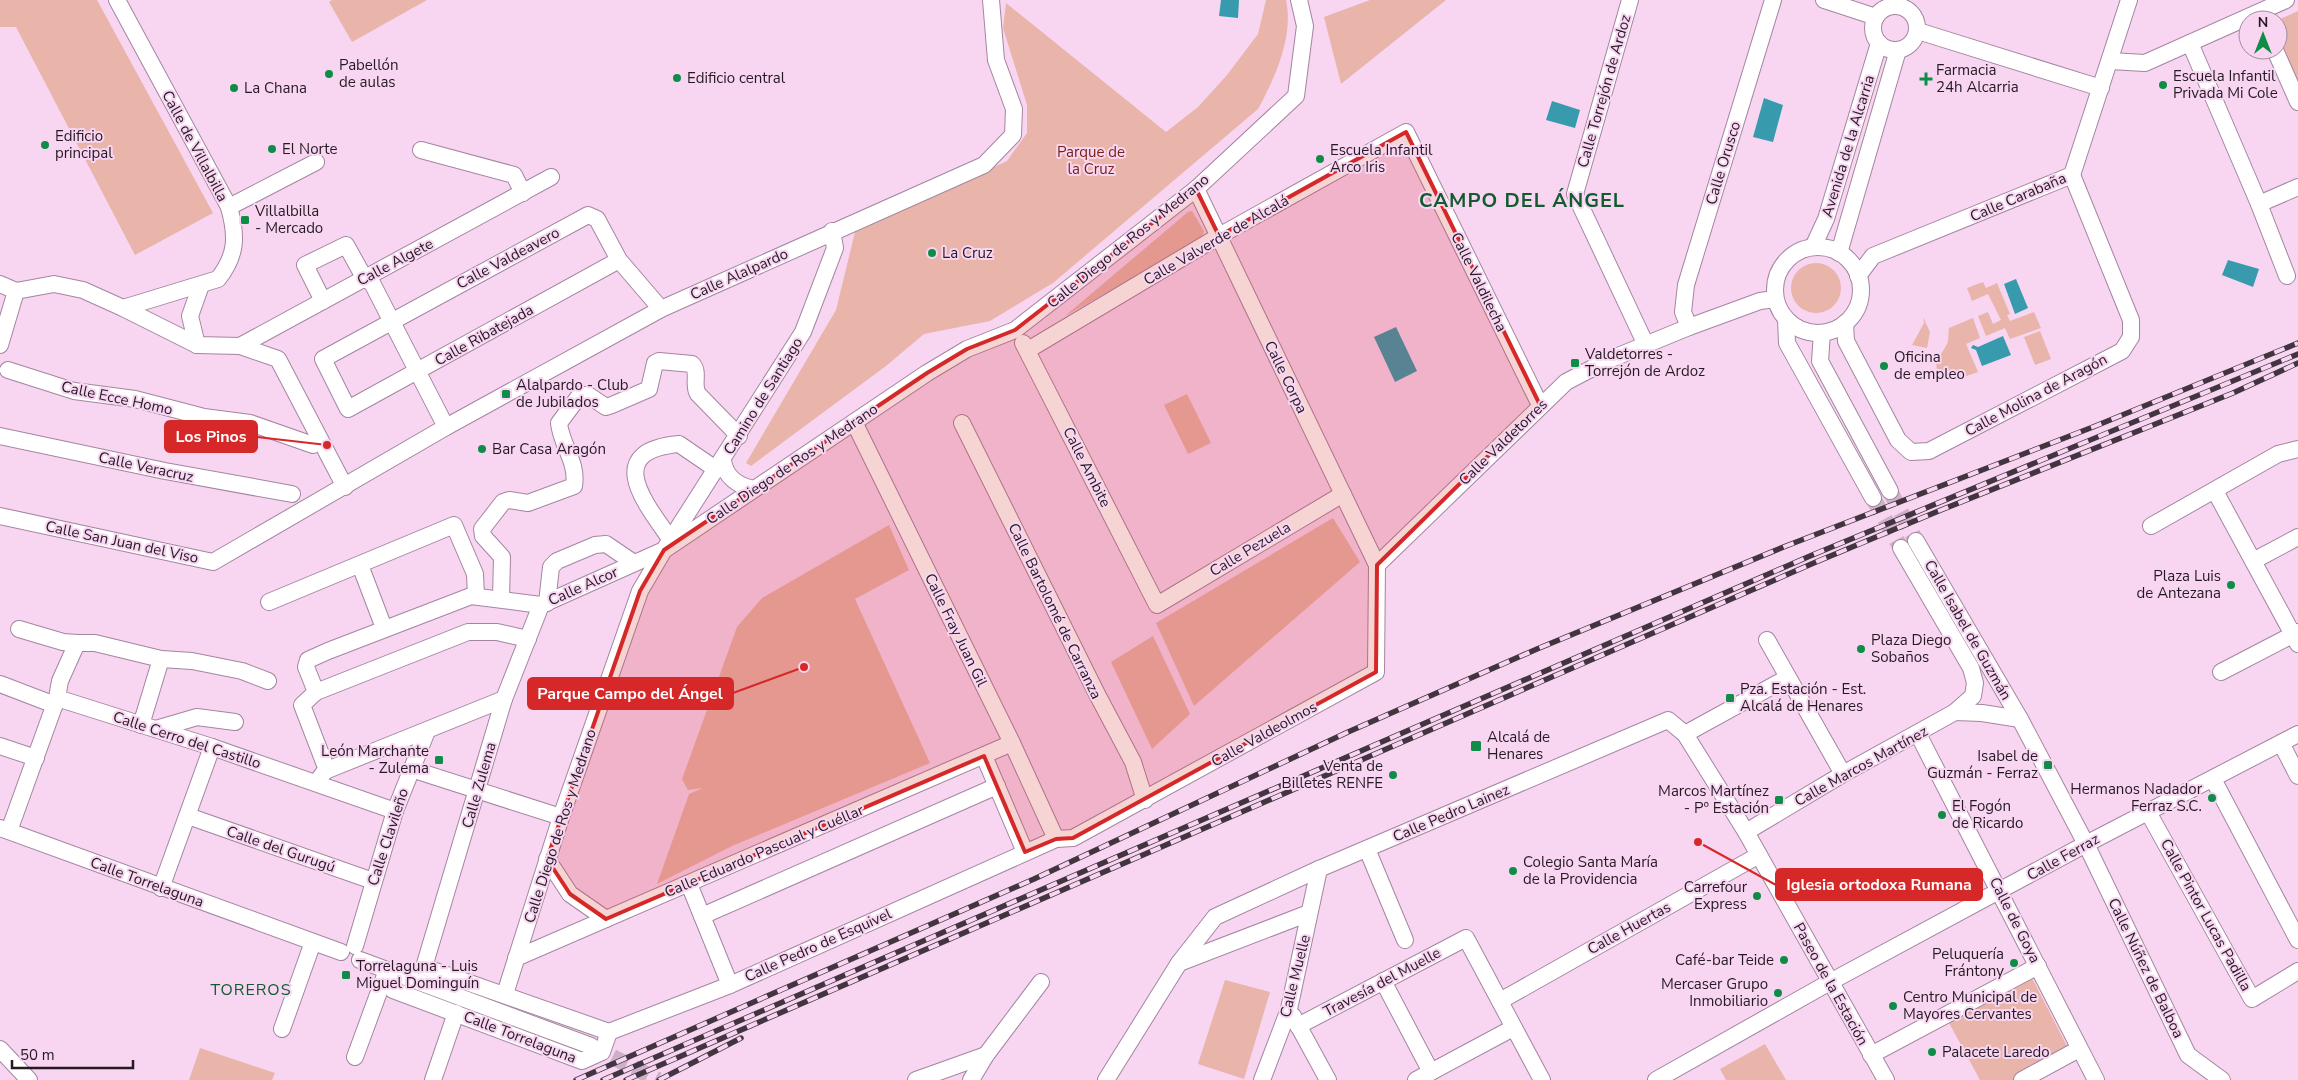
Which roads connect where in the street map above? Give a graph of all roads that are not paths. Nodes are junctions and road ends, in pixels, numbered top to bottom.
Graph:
1 (118, 0) edge
2 (991, 0) edge
3 (1299, 0) edge
4 (1630, 0) edge
5 (1773, 0) edge
6 (1824, 0) edge
7 (2129, 0) edge
8 (2286, 0) edge
9 (1910, 4) edge
10 (1883, 8) edge
11 (2270, 10) edge
12 (2238, 24) edge
13 (1918, 31) junction
14 (1879, 43) junction
15 (2190, 43) junction
16 (1898, 50) junction
17 (2279, 60) edge
18 (2110, 61) junction
19 (2102, 88) junction
20 (2298, 102) edge
21 (1406, 132) joint
22 (421, 150) dead end
23 (316, 162) dead end
24 (2072, 175) junction
25 (551, 177) dead end
26 (2298, 187) edge
27 (1196, 189) junction
28 (523, 192) junction
29 (2259, 204) junction
30 (229, 207) junction
31 (832, 231) junction
32 (1219, 236) junction
33 (1814, 247) junction
34 (1839, 253) junction
35 (619, 260) junction
36 (1858, 276) junction
37 (2287, 276) dead end
38 (365, 279) junction
39 (0, 284) edge
40 (200, 285) junction
41 (16, 291) junction
42 (1775, 299) junction
43 (323, 301) junction
44 (123, 308) junction
45 (660, 310) junction
46 (1786, 319) junction
47 (391, 320) junction
48 (1845, 323) junction
49 (1689, 327) junction
50 (1015, 330) junction
51 (1822, 332) junction
52 (0, 345) edge
53 (197, 345) junction
54 (1646, 345) junction
55 (240, 346) junction
56 (1028, 350) junction
57 (8, 370) dead end
58 (418, 372) junction
59 (1540, 406) junction
60 (348, 409) joint
61 (854, 422) junction
62 (962, 423) dead end
63 (446, 427) junction
64 (0, 436) edge
65 (739, 436) junction
66 (313, 445) dead end
67 (2298, 449) edge
68 (720, 465) junction
69 (344, 487) junction
70 (754, 489) junction
71 (1890, 491) tunnel mouth
72 (2215, 491) junction
73 (292, 494) dead end
74 (1343, 494) junction
75 (1873, 498) tunnel mouth
76 (0, 516) edge
77 (2151, 526) dead end
78 (2298, 537) edge
79 (1916, 541) tunnel mouth
80 (668, 545) junction
81 (1901, 548) tunnel mouth
82 (2253, 561) junction
83 (634, 563) junction
84 (360, 565) junction
85 (1377, 565) junction
86 (476, 596) junction
87 (500, 599) junction
88 (269, 602) dead end
89 (544, 604) junction
90 (1157, 604) joint
91 (384, 628) junction
92 (19, 629) dead end
93 (2296, 637) edge
94 (528, 639) junction
95 (1767, 640) dead end
96 (77, 643) junction
97 (161, 659) junction
98 (2222, 672) dead end
99 (1787, 678) junction
100 (268, 681) dead end
101 (0, 684) edge
102 (316, 692) junction
103 (1973, 696) joint
104 (504, 699) junction
105 (56, 702) junction
106 (1955, 712) junction
107 (2020, 719) junction
108 (234, 722) dead end
109 (149, 727) junction
110 (427, 731) junction
111 (1685, 734) junction
112 (1918, 734) junction
113 (2298, 734) edge
114 (1012, 743) junction
115 (2282, 744) junction
116 (0, 746) edge
117 (212, 747) junction
118 (984, 756) junction
119 (36, 758) junction
120 (411, 769) junction
121 (327, 770) junction
122 (1843, 774) junction
123 (2298, 776) edge
124 (2213, 779) junction
125 (316, 783) junction
126 (997, 786) junction
127 (478, 791) junction
128 (1145, 800) junction
129 (395, 811) junction
130 (2148, 812) junction
131 (188, 816) junction
132 (561, 817) junction
133 (5, 830) edge
134 (1746, 832) junction
135 (1056, 839) junction
136 (2086, 844) junction
137 (1367, 849) junction
138 (1025, 852) junction
139 (1759, 855) junction
140 (547, 859) junction
141 (1319, 869) junction
142 (373, 881) junction
143 (688, 884) junction
144 (161, 888) junction
145 (2000, 892) junction
146 (1310, 913) junction
147 (702, 916) junction
148 (606, 919) junction
149 (1404, 940) dead end
150 (2298, 940) edge
151 (313, 942) junction
152 (352, 953) junction
153 (516, 958) junction
154 (1180, 963) junction
155 (2038, 966) junction
156 (387, 970) junction
157 (2298, 971) edge
158 (1383, 981) junction
159 (1041, 982) dead end
160 (1830, 982) junction
161 (730, 985) junction
162 (505, 994) junction
163 (1500, 1001) junction
164 (1289, 1009) junction
165 (456, 1013) junction
166 (1298, 1026) junction
167 (1513, 1028) junction
168 (282, 1029) dead end
169 (609, 1032) junction
170 (592, 1046) tunnel mouth
171 (0, 1049) edge
172 (2079, 1049) junction
173 (986, 1055) junction
174 (1871, 1055) junction
175 (355, 1057) dead end
176 (1424, 1076) edge
177 (30, 1080) edge
178 (433, 1080) edge
179 (916, 1080) edge
180 (971, 1080) edge
181 (1106, 1080) edge
182 (1262, 1080) edge
183 (1328, 1080) edge
184 (1542, 1080) edge
185 (1658, 1080) edge
186 (1886, 1080) edge
187 (2022, 1080) edge
188 (2096, 1080) edge
189 (2222, 1080) edge

1 - 30 street, Calle de Villalbilla
2 - 31 street, Calle Alalpardo
3 - 27 street, Calle Diego de Ros y Medrano
4 - 54 street, Calle Torrejón de Ardoz
5 - 49 street, Calle Orusco
6 - 10 street
7 - 18 street, Calle Carabaña
8 - 11 street
9 - 10 street
9 - 13 street
10 - 14 street, Avenida de la Alcarria
12 - 15 street
13 - 16 street
13 - 19 street
14 - 16 street
14 - 33 street, Avenida de la Alcarria
15 - 18 street
15 - 29 street
16 - 34 street, Avenida de la Alcarria
17 - 20 street
18 - 19 street, Calle Carabaña
19 - 24 street, Calle Carabaña
21 - 32 street, Calle Valverde de Alcalá
21 - 59 street, Calle Valdilecha
22 - 28 street
23 - 30 street
24 - 36 street, Calle Carabaña
24 - 48 street, Calle Molina de Aragón
25 - 28 street, Calle Algete
26 - 29 street
27 - 32 street, Calle Corpa
27 - 50 street, Calle Diego de Ros y Medrano
28 - 38 street, Calle Algete
29 - 37 street
30 - 40 street, Calle de Villalbilla
31 - 45 street, Calle Alalpardo
31 - 65 street, Camino de Santiago
32 - 56 street, Calle Valverde de Alcalá
32 - 74 street, Calle Corpa
33 - 34 street
33 - 42 street
34 - 36 street
35 - 45 street, Calle Valdeavero
35 - 47 street, Calle Valdeavero
35 - 58 street, Calle Ribatejada
36 - 48 street
38 - 43 street, Calle Algete
38 - 43 street
38 - 47 street
39 - 41 street
40 - 44 street, Calle de Villalbilla
40 - 53 street
41 - 44 street, Calle Algete
41 - 52 street
42 - 46 street
42 - 49 street
43 - 55 street, Calle Algete
44 - 53 street, Calle Algete
45 - 63 street, Calle Alalpardo
46 - 51 street
46 - 75 street
47 - 58 street
47 - 60 street, Calle Valdeavero
48 - 51 street
49 - 54 street
50 - 56 street, Calle Ambite
50 - 61 street, Calle Diego de Ros y Medrano
51 - 71 street
53 - 55 street, Calle Algete
54 - 59 street, Calle Valdetorres
55 - 69 street, Calle Algete
56 - 90 street, Calle Ambite
57 - 66 street, Calle Ecce Homo
58 - 60 street, Calle Ribatejada
58 - 63 street
59 - 85 street, Calle Valdetorres
61 - 70 street, Calle Diego de Ros y Medrano
61 - 114 street, Calle Fray Juan Gil
62 - 128 street, Calle Bartolomé de Carranza
63 - 69 street, Calle Alalpardo
64 - 73 street, Calle Veracruz
65 - 68 street, Camino de Santiago
65 - 87 street
67 - 72 street
68 - 70 street
68 - 80 street, Camino de Santiago
68 - 80 street
69 - 76 street, Calle San Juan del Viso
70 - 80 street, Calle Diego de Ros y Medrano
72 - 77 street
72 - 82 street
74 - 85 street, Calle Corpa
74 - 90 street, Calle Pezuela
78 - 82 street
79 - 107 street, Calle Isabel de Guzmán
80 - 83 street, Calle Alcor
80 - 132 street, Calle Diego de Ros y Medrano
81 - 103 street, Calle Isabel de Guzmán
82 - 93 street
83 - 89 street, Calle Alcor
83 - 89 street, Calle Zulema
84 - 86 street
84 - 88 street
84 - 91 street
85 - 128 street, Calle Valdeolmos
86 - 87 street, Calle Alcor
86 - 91 street, Calle Alcor
87 - 89 street, Calle Alcor
89 - 94 street, Calle Zulema
91 - 102 street, Calle Alcor
92 - 96 street
93 - 98 street
94 - 102 street
94 - 104 street, Calle Zulema
95 - 99 street
96 - 97 street
96 - 105 street, Calle Torrelaguna
97 - 100 street
97 - 109 street
99 - 111 street
99 - 122 street
101 - 105 street, Calle Cerro del Castillo
102 - 121 street
103 - 106 street, Calle Marcos Martínez
104 - 110 street
104 - 127 street, Calle Zulema
105 - 109 street, Calle Cerro del Castillo
105 - 119 street, Calle Torrelaguna
106 - 107 street, Calle Isabel de Guzmán
106 - 112 street, Calle Marcos Martínez
107 - 136 street, Calle Isabel de Guzmán
108 - 109 street
109 - 117 street, Calle Cerro del Castillo
110 - 120 street, Calle Clavileño
110 - 121 street
111 - 134 street, Paseo de la Estación
111 - 137 street, Calle Pedro Lainez
112 - 122 street, Calle Marcos Martínez
112 - 145 street, Calle de Goya
113 - 115 street, Calle Ferraz
114 - 118 street, Calle Eduardo Pascual y Cuéllar
114 - 135 street, Calle Fray Juan Gil
115 - 123 street
115 - 124 street, Calle Ferraz
116 - 119 street
117 - 125 street, Calle Cerro del Castillo
117 - 131 street
118 - 126 street
118 - 143 street, Calle Eduardo Pascual y Cuéllar
119 - 133 street, Calle Torrelaguna
120 - 127 street
120 - 129 street, Calle Clavileño
121 - 125 street
122 - 134 street, Calle Marcos Martínez
124 - 130 street, Calle Ferraz
124 - 150 street
125 - 129 street, Calle Cerro del Castillo
126 - 138 street
126 - 147 street
127 - 132 street
127 - 162 street, Calle Zulema
128 - 135 street, Calle Valdeolmos
129 - 142 street, Calle Clavileño
130 - 136 street, Calle Ferraz
130 - 157 street, Calle Pintor Lucas Padilla
131 - 142 street, Calle del Gurugú
131 - 144 street
132 - 140 street, Calle Diego de Ros y Medrano
133 - 144 street, Calle Torrelaguna
134 - 139 street, Paseo de la Estación
135 - 138 street, Calle Pedro de Esquivel
136 - 145 street, Calle Ferraz
136 - 189 street, Calle Núñez de Balboa
137 - 141 street, Calle Pedro Lainez
137 - 149 street
138 - 161 street, Calle Pedro de Esquivel
139 - 160 street, Paseo de la Estación
139 - 163 street, Calle Huertas
140 - 148 street
140 - 153 street, Calle Diego de Ros y Medrano
141 - 146 street, Calle Muelle
141 - 154 street, Calle Pedro Lainez
142 - 152 street, Calle Clavileño
143 - 147 street
143 - 148 street, Calle Eduardo Pascual y Cuéllar
144 - 151 street, Calle Torrelaguna
145 - 155 street, Calle de Goya
145 - 160 street, Calle Ferraz
146 - 154 street
146 - 164 street, Calle Muelle
147 - 161 street
148 - 153 street, Calle Eduardo Pascual y Cuéllar
151 - 152 street, Calle Torrelaguna
151 - 168 street
152 - 156 street, Calle Torrelaguna
153 - 162 street, Calle Diego de Ros y Medrano
154 - 181 street
155 - 172 street, Calle de Goya
155 - 174 street
156 - 165 street, Calle Torrelaguna
156 - 170 street, Calle Torrelaguna
156 - 175 street
158 - 163 street, Travesía del Muelle
158 - 166 street, Travesía del Muelle
158 - 176 street
159 - 173 street
160 - 174 street, Paseo de la Estación
160 - 185 street, Calle Ferraz
161 - 169 street, Calle Pedro de Esquivel
162 - 169 street
163 - 167 street
164 - 166 street
164 - 182 street, Calle Muelle
165 - 169 street, Calle Torrelaguna
165 - 178 street
166 - 183 street
167 - 176 street
167 - 184 street
171 - 177 street
172 - 187 street
172 - 188 street, Calle de Goya
173 - 179 street
173 - 180 street
174 - 186 street, Paseo de la Estación

